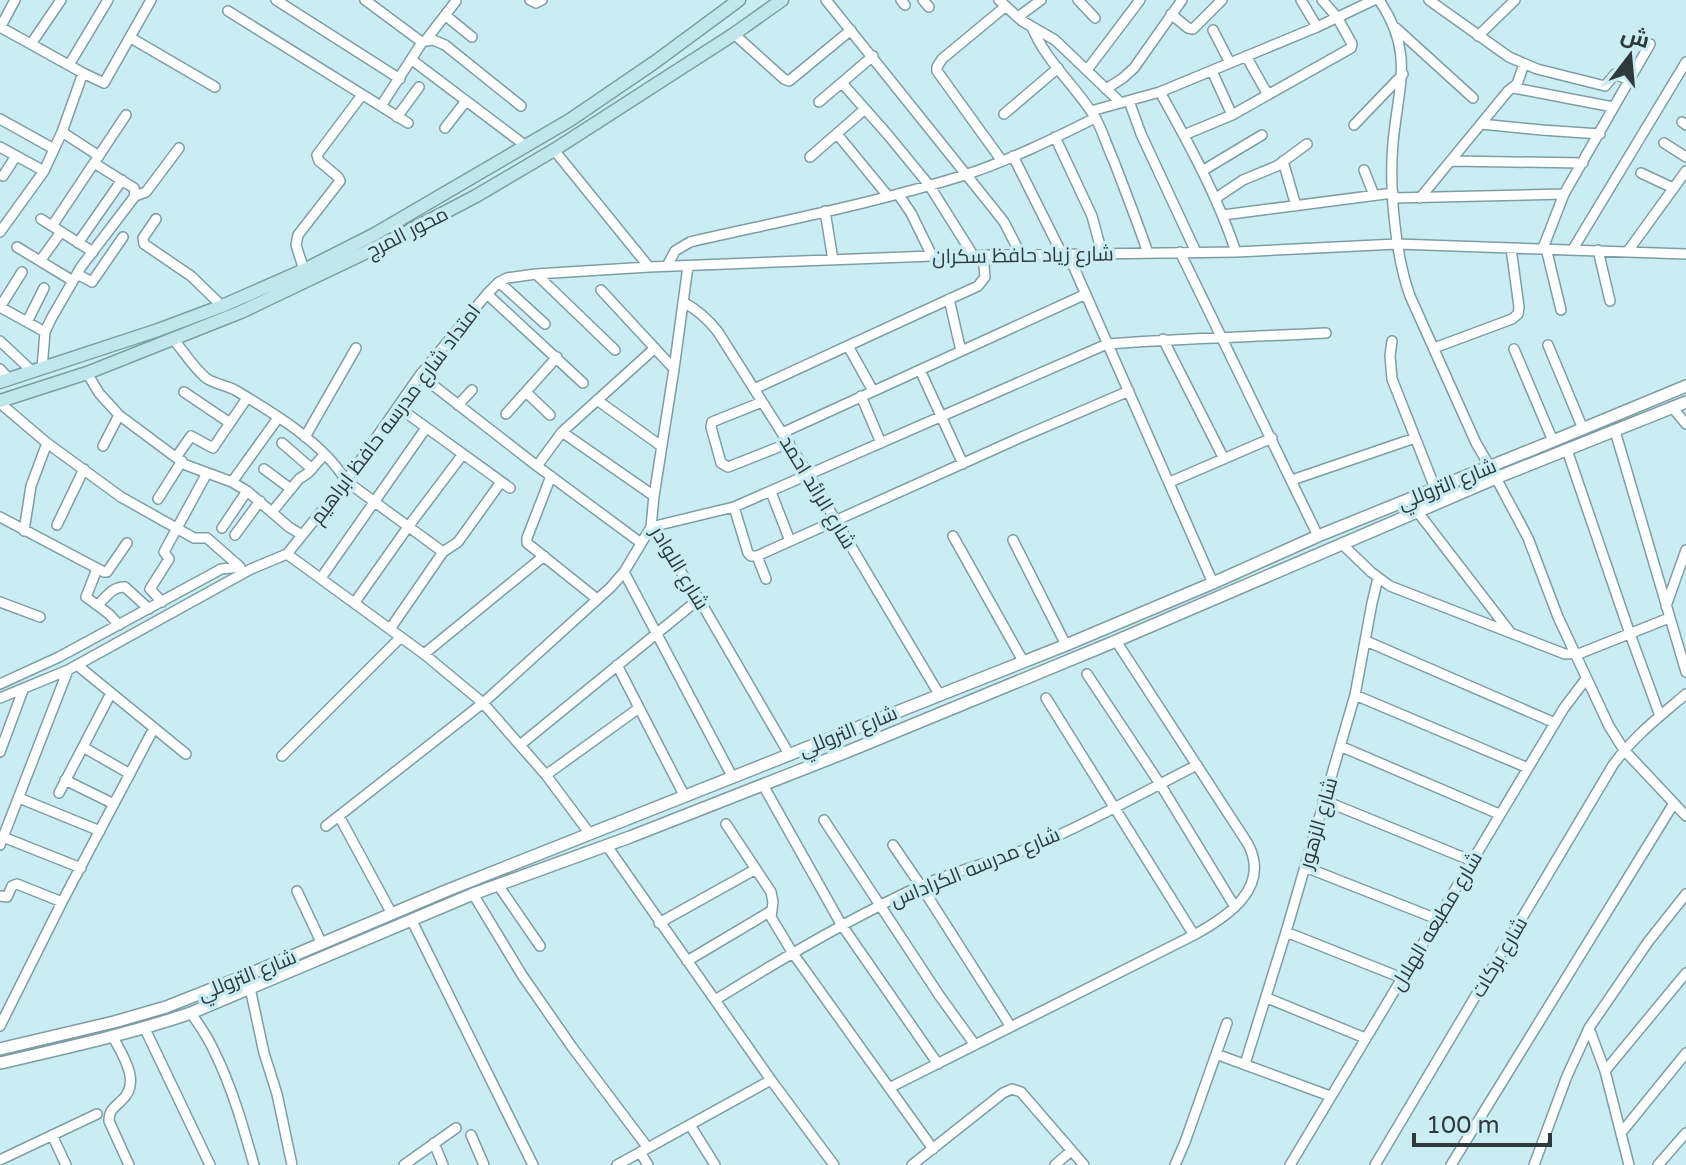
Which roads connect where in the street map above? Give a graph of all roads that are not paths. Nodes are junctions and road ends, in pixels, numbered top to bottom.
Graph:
1 (15, 0) edge
2 (60, 0) edge
3 (108, 0) edge
4 (151, 0) edge
5 (276, 0) edge
6 (365, 0) edge
7 (530, 0) edge
8 (542, 0) edge
9 (737, 0) edge
10 (782, 0) edge
11 (826, 0) edge
12 (1041, 0) edge
13 (1078, 0) edge
14 (1140, 0) edge
15 (1182, 0) edge
16 (1222, 0) edge
17 (1301, 0) edge
18 (1322, 0) edge
19 (1377, 0) edge
20 (1429, 0) edge
21 (1515, 0) edge
22 (456, 1) edge
23 (1002, 3) edge
24 (228, 11) dead end
25 (1171, 14) junction
26 (445, 15) junction
27 (1018, 17) junction
28 (1337, 17) junction
29 (1095, 18) dead end
30 (1394, 26) junction
31 (0, 27) edge
32 (1032, 27) junction
33 (1317, 27) junction
34 (851, 30) junction
35 (1213, 30) dead end
36 (734, 34) junction
37 (1478, 36) junction
38 (472, 37) dead end
39 (131, 38) junction
40 (423, 41) junction
41 (31, 44) junction
42 (1650, 44) dead end
43 (873, 56) junction
44 (1246, 56) junction
45 (412, 60) junction
46 (1230, 63) junction
47 (1524, 64) junction
48 (69, 65) junction
49 (1058, 68) junction
50 (1684, 69) edge
51 (1087, 70) junction
52 (1212, 71) junction
53 (83, 73) junction
54 (1403, 74) junction
55 (400, 79) junction
56 (1629, 80) junction
57 (842, 83) junction
58 (215, 87) dead end
59 (419, 87) dead end
60 (1514, 88) junction
61 (1106, 89) junction
62 (1160, 92) junction
63 (362, 95) junction
64 (1268, 95) junction
65 (1473, 98) dead end
66 (466, 101) junction
67 (819, 102) dead end
68 (1125, 102) junction
69 (381, 106) junction
70 (521, 106) dead end
71 (1613, 107) junction
72 (865, 109) junction
73 (1004, 114) dead end
74 (1093, 114) junction
75 (126, 115) dead end
76 (1232, 115) junction
77 (397, 117) junction
78 (0, 119) edge
79 (408, 123) dead end
80 (1481, 124) junction
81 (1354, 125) dead end
82 (445, 128) dead end
83 (62, 132) junction
84 (837, 134) junction
85 (1600, 134) junction
86 (1184, 135) junction
87 (1262, 135) dead end
88 (1055, 137) junction
89 (1664, 143) dead end
90 (1307, 144) dead end
91 (526, 146) junction
92 (0, 148) edge
93 (179, 148) dead end
94 (54, 149) junction
95 (554, 150) junction
96 (16, 156) junction
97 (1013, 156) junction
98 (810, 157) dead end
99 (1686, 157) edge
100 (96, 160) junction
101 (1002, 161) junction
102 (1283, 161) junction
103 (1452, 161) junction
104 (1583, 163) junction
105 (1364, 170) dead end
106 (44, 171) junction
107 (1202, 171) junction
108 (1686, 171) edge
109 (1641, 173) dead end
110 (967, 174) junction
111 (3, 176) dead end
112 (122, 180) junction
113 (929, 185) junction
114 (1673, 188) junction
115 (1564, 194) junction
116 (893, 195) junction
117 (1374, 195) junction
118 (1393, 195) junction
119 (135, 196) junction
120 (1216, 198) junction
121 (1420, 198) junction
122 (1296, 206) junction
123 (825, 211) junction
124 (0, 212) edge
125 (1223, 215) junction
126 (11, 218) junction
127 (41, 219) dead end
128 (156, 219) dead end
129 (56, 229) junction
130 (0, 232) edge
131 (123, 237) dead end
132 (78, 243) junction
133 (1397, 244) junction
134 (17, 247) dead end
135 (1511, 248) junction
136 (1544, 248) junction
137 (1573, 249) junction
138 (1598, 250) junction
139 (1628, 251) junction
140 (93, 252) junction
141 (1180, 252) junction
142 (1196, 252) junction
143 (1236, 252) junction
144 (1102, 253) junction
145 (1148, 253) junction
146 (1065, 254) junction
147 (1686, 254) edge
148 (978, 255) junction
149 (1021, 255) junction
150 (932, 256) junction
151 (833, 260) junction
152 (40, 261) junction
153 (667, 266) junction
154 (688, 266) junction
155 (649, 267) junction
156 (304, 270) junction
157 (22, 272) dead end
158 (536, 274) junction
159 (75, 277) junction
160 (291, 282) junction
161 (499, 282) junction
162 (44, 288) dead end
163 (601, 290) dead end
164 (487, 294) junction
165 (1086, 294) junction
166 (949, 299) junction
167 (1610, 301) dead end
168 (683, 302) junction
169 (222, 306) junction
170 (0, 307) edge
171 (1561, 310) dead end
172 (27, 322) junction
173 (545, 324) dead end
174 (45, 332) junction
175 (1326, 333) dead end
176 (1163, 339) junction
177 (1221, 339) junction
178 (174, 340) junction
179 (0, 341) edge
180 (1392, 341) dead end
181 (1107, 344) junction
182 (1548, 345) dead end
183 (848, 346) junction
184 (356, 348) dead end
185 (655, 348) junction
186 (1434, 348) junction
187 (1514, 349) dead end
188 (615, 350) dead end
189 (961, 351) junction
190 (557, 357) junction
191 (674, 369) junction
192 (920, 370) junction
193 (38, 371) junction
194 (87, 373) junction
195 (420, 375) junction
196 (3, 377) edge
197 (583, 383) dead end
198 (1686, 386) edge
199 (754, 389) junction
200 (472, 390) dead end
201 (873, 391) junction
202 (1129, 391) junction
203 (184, 392) dead end
204 (526, 392) junction
205 (861, 396) junction
206 (247, 398) junction
207 (597, 400) junction
208 (0, 402) edge
209 (762, 402) junction
210 (1686, 402) edge
211 (458, 405) junction
212 (398, 407) junction
213 (1672, 407) junction
214 (506, 414) dead end
215 (119, 415) junction
216 (550, 415) dead end
217 (942, 417) junction
218 (278, 418) junction
219 (230, 423) junction
220 (1686, 424) edge
221 (426, 428) junction
222 (1583, 429) junction
223 (1615, 431) junction
224 (562, 432) junction
225 (782, 433) junction
226 (305, 437) junction
227 (1272, 438) junction
228 (1415, 438) junction
229 (1553, 441) junction
230 (47, 443) junction
231 (282, 443) dead end
232 (789, 443) junction
233 (881, 443) junction
234 (103, 446) dead end
235 (661, 446) junction
236 (1567, 450) junction
237 (463, 454) junction
238 (324, 455) junction
239 (179, 459) junction
240 (1224, 459) junction
241 (963, 464) junction
242 (537, 466) junction
243 (84, 469) junction
244 (264, 469) dead end
245 (312, 469) junction
246 (1493, 472) junction
247 (207, 473) junction
248 (808, 474) junction
249 (551, 476) junction
250 (1292, 480) junction
251 (346, 481) junction
252 (232, 482) junction
253 (1170, 482) junction
254 (1435, 488) junction
255 (291, 489) junction
256 (247, 491) junction
257 (771, 492) junction
258 (654, 496) junction
259 (158, 499) dead end
260 (260, 501) junction
261 (374, 502) junction
262 (734, 507) junction
263 (1417, 511) junction
264 (272, 512) junction
265 (0, 517) edge
266 (836, 521) junction
267 (57, 525) dead end
268 (408, 527) junction
269 (651, 527) junction
270 (177, 528) junction
271 (222, 528) dead end
272 (24, 531) junction
273 (235, 535) dead end
274 (302, 535) junction
275 (953, 536) dead end
276 (1318, 536) junction
277 (1013, 540) dead end
278 (790, 541) junction
279 (127, 543) dead end
280 (641, 543) junction
281 (1342, 544) junction
282 (1686, 550) edge
283 (443, 552) junction
284 (287, 554) junction
285 (544, 556) junction
286 (757, 556) junction
287 (239, 566) junction
288 (97, 569) junction
289 (251, 569) junction
290 (624, 572) junction
291 (321, 578) junction
292 (1378, 578) junction
293 (766, 579) dead end
294 (1213, 583) junction
295 (597, 599) junction
296 (699, 599) junction
297 (0, 602) edge
298 (162, 602) junction
299 (355, 602) junction
300 (98, 605) junction
301 (1666, 606) junction
302 (149, 609) junction
303 (40, 617) dead end
304 (1669, 618) junction
305 (119, 625) junction
306 (390, 629) junction
307 (656, 634) junction
308 (1512, 634) junction
309 (1630, 634) junction
310 (401, 637) junction
311 (1116, 641) junction
312 (1366, 641) junction
313 (1066, 645) junction
314 (424, 654) junction
315 (1575, 655) junction
316 (1023, 661) junction
317 (617, 665) junction
318 (73, 667) junction
319 (1686, 672) edge
320 (1087, 674) dead end
321 (1586, 679) junction
322 (0, 684) edge
323 (23, 690) junction
324 (111, 693) junction
325 (939, 694) junction
326 (1686, 694) edge
327 (1355, 695) junction
328 (0, 698) edge
329 (1046, 698) dead end
330 (483, 703) junction
331 (639, 708) junction
332 (1660, 716) junction
333 (1555, 723) junction
334 (154, 728) junction
335 (841, 733) junction
336 (520, 745) junction
337 (1340, 746) junction
338 (83, 747) junction
339 (1624, 750) junction
340 (849, 751) junction
341 (0, 752) edge
342 (186, 754) dead end
343 (789, 754) junction
344 (282, 756) dead end
345 (1197, 765) junction
346 (1528, 768) junction
347 (130, 774) junction
348 (546, 775) junction
349 (733, 778) junction
350 (65, 780) junction
351 (1160, 784) junction
352 (763, 785) junction
353 (59, 793) dead end
354 (685, 797) junction
355 (19, 798) junction
356 (1323, 800) junction
357 (1674, 803) junction
358 (114, 804) junction
359 (1114, 807) junction
360 (1499, 814) junction
361 (339, 816) junction
362 (1686, 816) edge
363 (824, 820) dead end
364 (726, 824) dead end
365 (326, 826) dead end
366 (100, 831) junction
367 (590, 834) junction
368 (2, 841) edge
369 (893, 845) dead end
370 (607, 846) junction
371 (1472, 861) junction
372 (1305, 867) junction
373 (81, 868) junction
374 (756, 869) junction
375 (498, 885) junction
376 (921, 886) junction
377 (297, 891) dead end
378 (473, 894) junction
379 (1686, 894) edge
380 (0, 896) edge
381 (62, 902) junction
382 (881, 905) junction
383 (1235, 907) junction
384 (771, 911) junction
385 (392, 914) junction
386 (1437, 919) junction
387 (412, 921) junction
388 (659, 923) junction
389 (841, 924) junction
390 (1286, 932) junction
391 (1194, 935) junction
392 (322, 944) junction
393 (540, 946) dead end
394 (792, 952) junction
395 (687, 961) junction
396 (1686, 973) edge
397 (1402, 978) junction
398 (250, 988) junction
399 (1267, 998) junction
400 (715, 1000) junction
401 (191, 1013) junction
402 (1227, 1023) dead end
403 (0, 1026) edge
404 (1011, 1027) junction
405 (1589, 1028) junction
406 (145, 1029) junction
407 (113, 1037) junction
408 (1365, 1038) junction
409 (975, 1045) junction
410 (0, 1049) edge
411 (1686, 1053) edge
412 (1216, 1054) junction
413 (0, 1063) edge
414 (938, 1064) junction
415 (1245, 1064) junction
416 (1605, 1071) junction
417 (771, 1080) junction
418 (889, 1088) junction
419 (1330, 1096) junction
420 (97, 1114) dead end
421 (690, 1125) junction
422 (456, 1128) dead end
423 (1621, 1133) junction
424 (1686, 1133) edge
425 (52, 1135) junction
426 (471, 1135) dead end
427 (434, 1143) junction
428 (933, 1149) junction
429 (644, 1150) junction
430 (1071, 1151) junction
431 (0, 1160) edge
432 (66, 1165) edge
433 (129, 1165) edge
434 (210, 1165) edge
435 (254, 1165) edge
436 (292, 1165) edge
437 (404, 1165) edge
438 (443, 1165) edge
439 (484, 1165) edge
440 (533, 1165) edge
441 (617, 1165) edge
442 (648, 1165) edge
443 (715, 1165) edge
444 (834, 1165) edge
445 (912, 1165) edge
446 (1055, 1165) edge
447 (1084, 1165) edge
448 (1175, 1165) edge
449 (1290, 1165) edge
450 (1375, 1165) edge
451 (1451, 1165) edge
452 (1534, 1165) edge
453 (1629, 1165) edge
454 (1658, 1165) edge

1 - 31 street
2 - 41 street
3 - 48 street
4 - 39 street
5 - 55 street
6 - 40 street
7 - 8 street
9 - 91 main road, محور المرج
10 - 36 main road, محور المرج
11 - 34 street
12 - 27 street
13 - 29 street
14 - 51 street
15 - 25 street
16 - 25 street
17 - 33 street
18 - 28 street
19 - 28 street
19 - 30 street
20 - 37 street
21 - 37 street
22 - 26 street
23 - 27 street
23 - 101 street
24 - 63 street
25 - 61 street
26 - 38 street
26 - 40 street
27 - 32 street
28 - 33 street
28 - 64 street
30 - 54 street
30 - 65 street
31 - 41 street
32 - 49 street
32 - 51 street
33 - 44 street
34 - 36 street
34 - 43 street
35 - 46 street
36 - 95 main road, محور المرج
37 - 47 street
39 - 53 street
39 - 58 street
40 - 45 street
40 - 70 street
41 - 48 street
42 - 56 street
43 - 57 street
43 - 110 street
44 - 46 street
44 - 64 street
45 - 55 street
45 - 66 street
46 - 52 street
47 - 56 street
47 - 60 street
48 - 53 street
49 - 73 street
49 - 74 street
50 - 137 street
51 - 61 street
52 - 62 street
52 - 76 street
53 - 83 street
54 - 81 street
54 - 118 street
55 - 69 street
56 - 71 street
57 - 67 street
57 - 72 street
59 - 77 street
60 - 71 street
60 - 80 street
61 - 68 street
62 - 68 street
62 - 86 street
63 - 69 street
63 - 156 street
64 - 76 street
66 - 82 street
66 - 91 street
68 - 74 street
68 - 142 street
69 - 77 street
71 - 85 street
72 - 84 street
72 - 113 street
74 - 88 street
74 - 145 street
75 - 100 street
76 - 86 street
77 - 79 street
78 - 94 street
80 - 85 street
80 - 103 street
83 - 94 street
83 - 100 street
84 - 98 street
84 - 116 street
85 - 104 street
86 - 107 street
87 - 107 street
88 - 97 street
88 - 144 street
89 - 99 street
90 - 102 street
91 - 156 main road, محور المرج
92 - 96 street
93 - 119 street
94 - 106 street
95 - 155 street
95 - 160 main road, محور المرج
96 - 106 street
96 - 111 street
97 - 101 street
97 - 146 street
100 - 112 street
100 - 129 street
101 - 110 street
102 - 120 street
102 - 122 street
103 - 104 street
103 - 121 street
104 - 115 street
105 - 117 street
106 - 126 street
107 - 120 street
108 - 114 street
109 - 114 street
110 - 113 street
110 - 149 street
112 - 119 street
112 - 132 street
113 - 116 street
113 - 148 street
114 - 139 street
115 - 121 street
115 - 136 street
116 - 123 street
116 - 150 street
117 - 118 street
117 - 122 street
118 - 121 street
118 - 133 street
119 - 140 street
120 - 125 street
122 - 125 street
123 - 151 street
123 - 153 street
124 - 126 street
125 - 143 street
126 - 130 street
127 - 129 street
128 - 169 street
129 - 132 street
129 - 152 street
131 - 159 street
132 - 140 street
133 - 135 street, شارع زياد حافظ سكران
133 - 143 street, شارع زياد حافظ سكران
133 - 186 street
134 - 152 street
135 - 136 street, شارع زياد حافظ سكران
135 - 186 street
136 - 137 street, شارع زياد حافظ سكران
136 - 171 street
137 - 138 street, شارع زياد حافظ سكران
138 - 139 street, شارع زياد حافظ سكران
138 - 167 street
139 - 147 street, شارع زياد حافظ سكران
140 - 159 street
141 - 142 street, شارع زياد حافظ سكران
141 - 145 street, شارع زياد حافظ سكران
141 - 177 street
142 - 143 street, شارع زياد حافظ سكران
144 - 145 street, شارع زياد حافظ سكران
144 - 146 street, شارع زياد حافظ سكران
146 - 149 street, شارع زياد حافظ سكران
146 - 165 street
148 - 149 street, شارع زياد حافظ سكران
148 - 150 street, شارع زياد حافظ سكران
148 - 166 street
150 - 151 street, شارع زياد حافظ سكران
151 - 154 street, شارع زياد حافظ سكران
152 - 159 street
153 - 154 street, شارع زياد حافظ سكران
153 - 155 street, شارع زياد حافظ سكران
154 - 168 street, شارع اللوادر
155 - 158 street
156 - 160 main road, محور المرج
157 - 170 street
158 - 161 street
158 - 188 street
159 - 174 street
160 - 169 main road, محور المرج
160 - 178 main road, محور المرج
161 - 164 street, امتداد شارع مدرسه حافظ ابراهيم
161 - 173 street
162 - 172 street
163 - 185 street
164 - 190 street
164 - 195 street, امتداد شارع مدرسه حافظ ابراهيم
165 - 181 street
165 - 189 street
166 - 183 street
166 - 189 street
168 - 191 street, شارع اللوادر
168 - 199 street, شارع الرائد احمد
169 - 193 main road, محور المرج
170 - 172 street
172 - 174 street
174 - 193 street
175 - 177 street
176 - 177 street
176 - 181 street
176 - 240 street
177 - 227 street
178 - 194 main road, محور المرج
178 - 206 street
179 - 193 street
180 - 228 street
181 - 202 street
181 - 217 street
182 - 222 street
183 - 199 street
183 - 201 street
184 - 226 street
185 - 191 street
185 - 207 street
186 - 246 street
187 - 229 street
189 - 192 street
190 - 197 street
190 - 204 street
191 - 235 street, شارع اللوادر
192 - 201 street
192 - 217 street
193 - 196 main road, محور المرج
194 - 208 main road, محور المرج
194 - 215 street
195 - 211 street
195 - 212 street, امتداد شارع مدرسه حافظ ابراهيم
198 - 222 street, شارع التروللي
199 - 209 street, شارع الرائد احمد
200 - 211 street
201 - 205 street
202 - 241 street
202 - 253 street
203 - 219 street
204 - 214 street
204 - 216 street
205 - 225 street
205 - 233 street
206 - 218 street
206 - 219 street
207 - 224 street
207 - 235 street
208 - 230 street
209 - 225 street, شارع الرائد احمد
209 - 232 street
210 - 213 street, شارع التروللي
211 - 242 street
212 - 221 street
212 - 251 street, امتداد شارع مدرسه حافظ ابراهيم
213 - 220 street
213 - 223 street, شارع التروللي
215 - 234 street
215 - 239 street
217 - 233 street
217 - 241 street
218 - 226 street
218 - 252 street
219 - 239 street
221 - 237 street
221 - 261 street
222 - 229 street, شارع التروللي
223 - 236 street, شارع التروللي
223 - 301 street
224 - 242 street
224 - 258 street
225 - 232 street, شارع الرائد احمد
226 - 238 street
227 - 240 street
227 - 250 street
228 - 250 street
228 - 254 street
229 - 246 street, شارع التروللي
230 - 243 street
230 - 272 street
231 - 245 street
232 - 248 street, شارع الرائد احمد
233 - 248 street
235 - 258 street, شارع اللوادر
236 - 246 street, شارع التروللي
236 - 309 street
237 - 268 street
237 - 283 street
238 - 245 street
238 - 251 street
239 - 247 street
239 - 259 street
240 - 253 street
241 - 266 street
242 - 249 street
243 - 267 street
243 - 270 street
244 - 255 street
245 - 255 street
246 - 254 street, شارع التروللي
246 - 263 street, شارع التروللي
246 - 315 street
247 - 252 street
247 - 270 street
248 - 257 street
248 - 266 street, شارع الرائد احمد
249 - 280 street
249 - 285 street
250 - 276 street
251 - 261 street
251 - 274 street, امتداد شارع مدرسه حافظ ابراهيم
252 - 256 street
253 - 294 street
254 - 276 street, شارع التروللي
255 - 264 street
256 - 260 street
256 - 271 street
257 - 262 street
257 - 278 street
258 - 269 street, شارع اللوادر
260 - 264 street
260 - 273 street
261 - 268 street
261 - 291 street
262 - 269 street
262 - 286 street
263 - 281 street, شارع التروللي
263 - 308 street
264 - 274 street
265 - 272 street
266 - 278 street
266 - 325 street, شارع الرائد احمد
268 - 283 street
268 - 299 street
269 - 280 street
269 - 296 street, شارع اللوادر
270 - 287 street
270 - 298 street
272 - 288 street
274 - 284 street, امتداد شارع مدرسه حافظ ابراهيم
275 - 316 street
276 - 294 street, شارع التروللي
277 - 313 street
278 - 286 street
279 - 288 street
280 - 290 street
281 - 292 street
281 - 311 street, شارع التروللي
282 - 301 street
283 - 306 street
284 - 289 street
284 - 291 street
285 - 295 street
285 - 314 street
286 - 293 street
287 - 289 street
287 - 298 street
288 - 300 street
289 - 318 street
290 - 295 street
290 - 307 street
291 - 299 street
292 - 308 street
292 - 312 street, شارع الزهور
294 - 313 street, شارع التروللي
295 - 330 street
296 - 307 street
296 - 343 street, شارع اللوادر
297 - 303 street
298 - 302 street
299 - 306 street
300 - 302 street
300 - 305 street
301 - 304 street
302 - 305 street
304 - 309 street
304 - 319 street
305 - 322 street
306 - 310 street
307 - 317 street
307 - 349 street
308 - 315 street
309 - 315 street
309 - 332 street
310 - 314 street
310 - 344 street
311 - 340 street, شارع التروللي
311 - 345 street
312 - 327 street, شارع الزهور
312 - 333 street
313 - 316 street, شارع التروللي
314 - 330 street
315 - 321 street
316 - 325 street, شارع التروللي
317 - 331 street
317 - 336 street
318 - 323 street
318 - 324 street
318 - 355 street
320 - 351 street
321 - 333 street, شارع مطبعه الهلال
321 - 339 street
323 - 328 street
323 - 341 street
324 - 334 street
324 - 338 street
325 - 335 street, شارع التروللي
326 - 332 street, شارع بركات
327 - 337 street, شارع الزهور
327 - 346 street
329 - 359 street
330 - 336 street
330 - 361 street
331 - 348 street
331 - 354 street
332 - 339 street, شارع بركات
333 - 346 street, شارع مطبعه الهلال
334 - 342 street
334 - 347 street
335 - 340 street
335 - 343 street, شارع التروللي
336 - 348 street
337 - 356 street, شارع الزهور
337 - 360 street
338 - 347 street
338 - 350 street
339 - 357 street
339 - 450 street, شارع بركات
340 - 352 street, شارع التروللي
343 - 349 street, شارع التروللي
345 - 351 street, شارع مدرسه الكراداس
345 - 383 street
346 - 360 street, شارع مطبعه الهلال
347 - 358 street
348 - 367 street
349 - 354 street, شارع التروللي
350 - 353 street
350 - 358 street
351 - 359 street, شارع مدرسه الكراداس
351 - 383 street
352 - 370 street, شارع التروللي
352 - 389 street
354 - 367 street, شارع التروللي
355 - 366 street
355 - 368 street
356 - 371 street
356 - 372 street, شارع الزهور
357 - 362 street
357 - 451 street
358 - 366 street
359 - 376 street, شارع مدرسه الكراداس
359 - 391 street
360 - 371 street, شارع مطبعه الهلال
361 - 365 street
361 - 385 street
363 - 382 street
364 - 374 street
366 - 373 street
367 - 385 street, شارع التروللي
368 - 373 street
369 - 376 street
370 - 375 street, شارع التروللي
370 - 388 street
371 - 386 street, شارع مطبعه الهلال
372 - 386 street
372 - 390 street, شارع الزهور
373 - 381 street
374 - 384 street
374 - 388 street
375 - 378 street, شارع التروللي
375 - 393 street
376 - 382 street, شارع مدرسه الكراداس
376 - 404 street
377 - 392 street
378 - 387 street, شارع التروللي
378 - 429 street
379 - 405 street
380 - 381 street
381 - 403 street
382 - 389 street, شارع مدرسه الكراداس
382 - 409 street
383 - 391 street
384 - 394 street
384 - 395 street
385 - 392 street, شارع التروللي
386 - 397 street, شارع مطبعه الهلال
387 - 398 street, شارع التروللي
387 - 440 street
388 - 395 street
389 - 394 street, شارع مدرسه الكراداس
389 - 414 street
390 - 397 street
390 - 399 street, شارع الزهور
391 - 404 street
392 - 410 street, شارع التروللي
394 - 400 street, شارع مدرسه الكراداس
394 - 418 street
395 - 400 street
396 - 416 street
397 - 408 street, شارع مطبعه الهلال
398 - 401 street, شارع التروللي
398 - 436 street
399 - 408 street
399 - 415 street, شارع الزهور
400 - 417 street
401 - 406 street, شارع التروللي
401 - 435 street
402 - 412 street
404 - 409 street
405 - 416 street
405 - 452 street
406 - 407 street, شارع التروللي
406 - 434 street
407 - 413 street, شارع التروللي
407 - 433 street
408 - 419 street, شارع مطبعه الهلال
409 - 414 street
411 - 423 street
412 - 415 street
412 - 448 street
414 - 418 street
415 - 419 street
416 - 423 street
417 - 421 street
417 - 444 street
418 - 428 street
419 - 449 street, شارع مطبعه الهلال
420 - 425 street
421 - 429 street
421 - 443 street
422 - 427 street
423 - 453 street
424 - 454 street
425 - 431 street
425 - 432 street
426 - 439 street
427 - 437 street
427 - 438 street
428 - 430 street
428 - 445 street
429 - 441 street
429 - 442 street
430 - 446 street
430 - 447 street

